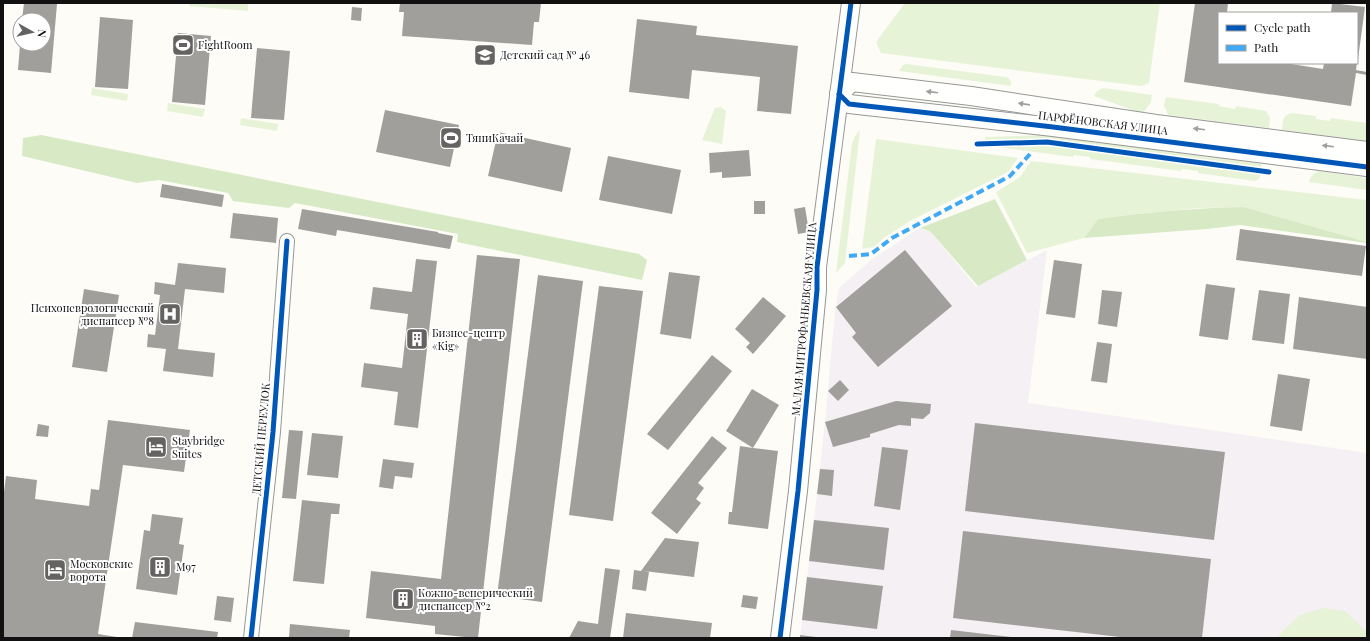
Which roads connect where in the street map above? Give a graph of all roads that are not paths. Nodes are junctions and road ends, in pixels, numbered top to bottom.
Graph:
1 (851, 3) edge
2 (861, 3) edge
3 (852, 82) junction
4 (844, 99) junction
5 (1367, 151) edge
6 (1367, 167) edge
7 (287, 241) dead end
8 (251, 638) edge
9 (780, 638) edge

1 - 4 street, МАЛАЯ МИТРОФАНЬЕВСКАЯ УЛИЦА
2 - 3 street
3 - 4 street
5 -> 3 street, ПАРФЁНОВСКАЯ УЛИЦА
4 - 6 street, ПАРФЁНОВСКАЯ УЛИЦА
4 - 9 street, МАЛАЯ МИТРОФАНЬЕВСКАЯ УЛИЦА
7 - 8 street, ДЕТСКИЙ ПЕРЕУЛОК

